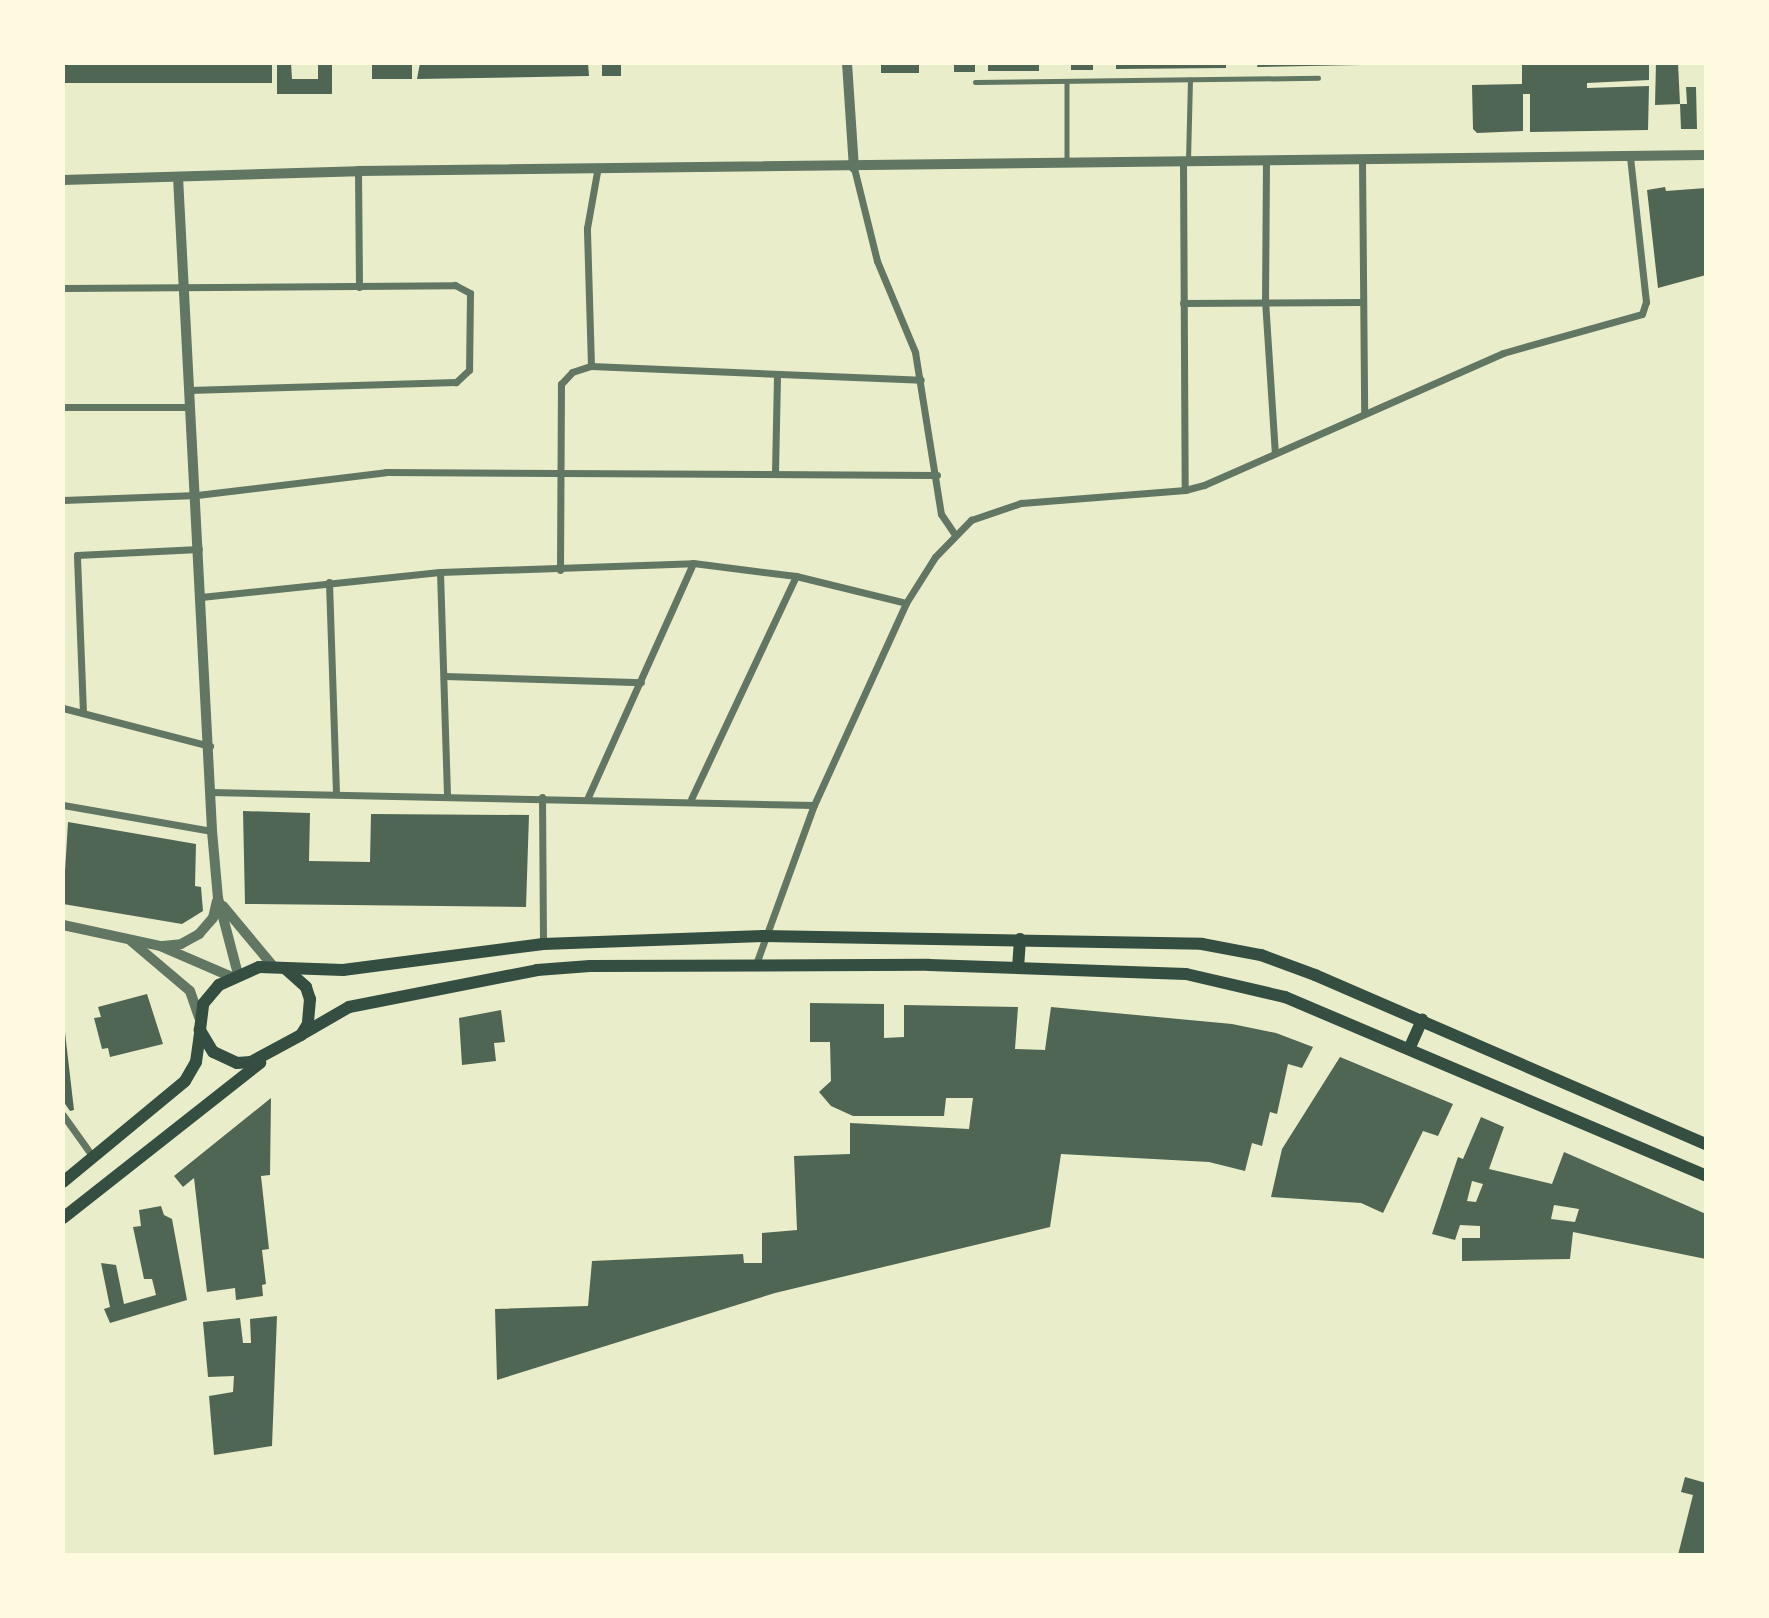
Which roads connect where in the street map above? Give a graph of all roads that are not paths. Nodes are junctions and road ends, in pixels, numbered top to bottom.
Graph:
1 (847, 63) edge
2 (1318, 78) dead end
3 (1190, 80) junction
4 (975, 82) dead end
5 (1067, 82) junction
6 (1706, 155) edge
7 (1630, 158) junction
8 (1362, 160) junction
9 (1266, 161) junction
10 (1186, 162) junction
11 (1067, 163) junction
12 (854, 168) junction
13 (358, 172) junction
14 (597, 172) junction
15 (178, 177) junction
16 (63, 180) edge
17 (359, 287) junction
18 (63, 288) edge
19 (183, 289) junction
20 (1265, 300) junction
21 (1362, 302) junction
22 (1183, 303) junction
23 (591, 366) junction
24 (778, 377) junction
25 (921, 380) junction
26 (189, 390) junction
27 (63, 407) edge
28 (189, 407) junction
29 (1364, 414) junction
30 (1275, 453) junction
31 (560, 471) junction
32 (775, 472) junction
33 (937, 475) junction
34 (1185, 490) junction
35 (197, 495) junction
36 (63, 500) edge
37 (954, 533) junction
38 (199, 549) junction
39 (693, 563) junction
40 (560, 570) junction
41 (440, 572) junction
42 (796, 576) junction
43 (329, 582) junction
44 (201, 597) junction
45 (906, 603) junction
46 (445, 676) junction
47 (641, 682) junction
48 (63, 708) edge
49 (83, 713) junction
50 (210, 746) junction
51 (211, 792) junction
52 (336, 794) junction
53 (447, 794) junction
54 (542, 797) junction
55 (588, 797) junction
56 (691, 799) junction
57 (63, 805) edge
58 (814, 805) junction
59 (212, 831) junction
60 (218, 898) junction
61 (63, 925) edge
62 (763, 936) junction
63 (127, 937) junction
64 (1020, 939) junction
65 (543, 944) junction
66 (160, 946) junction
67 (756, 964) junction
68 (279, 967) junction
69 (1018, 968) junction
70 (235, 975) junction
71 (1422, 1020) junction
72 (200, 1023) junction
73 (301, 1035) junction
74 (1410, 1047) junction
75 (271, 1055) junction
76 (63, 1115) edge
77 (1706, 1144) edge
78 (94, 1158) junction
79 (1706, 1176) edge
80 (63, 1182) edge
81 (63, 1219) edge

1 - 12 street
2 - 3 lane
3 - 5 lane
3 - 10 lane
4 - 5 lane
5 - 11 lane
6 - 7 street
7 - 8 street
7 - 29 street
8 - 9 street
8 - 21 street
9 - 10 street
9 - 20 street
10 - 11 street
10 - 22 street
11 - 12 street
12 - 14 street
12 - 25 street
13 - 14 street
13 - 15 street
13 - 17 street
14 - 23 street
15 - 16 street
15 - 19 street
17 - 19 street
17 - 26 street
18 - 19 street
19 - 26 street
20 - 21 street
20 - 22 street
20 - 30 street
21 - 29 street
22 - 34 street
23 - 24 street
23 - 31 street
24 - 25 street
24 - 32 street
25 - 33 street
26 - 28 street
27 - 28 street
28 - 35 street
29 - 30 street
30 - 34 street
31 - 32 street
31 - 35 street
31 - 40 street
32 - 33 street
33 - 37 street
34 - 37 street
35 - 36 street
35 - 38 street
37 - 45 street
38 - 44 street
38 - 49 street
39 - 40 street
39 - 42 street
39 - 47 street
40 - 41 street
41 - 43 street
41 - 46 street
42 - 45 street
42 - 56 street
43 - 44 street
43 - 52 street
44 - 50 street
45 - 58 street
46 - 47 street
46 - 53 street
47 - 55 street
48 - 49 street
49 - 50 street
50 - 51 street
51 - 52 street
51 - 59 street
52 - 53 street
53 - 54 street
54 - 55 street
54 - 65 street
55 - 56 street
56 - 58 street
57 - 59 street
58 - 62 street
59 - 60 street
60 - 66 street
60 - 68 street
60 - 70 street
61 - 63 street
62 - 64 main road
62 - 65 main road
62 - 67 street
63 - 66 street
63 - 72 street
64 - 69 main road
64 - 71 main road
65 - 68 main road
66 - 70 street
67 - 69 main road
67 - 73 main road
68 - 70 main road
68 - 73 main road
69 - 74 main road
70 - 72 main road
71 - 74 main road
71 - 77 main road
72 - 75 main road
72 - 78 main road
73 - 75 main road
74 - 79 main road
75 - 81 main road
76 - 78 street
78 - 80 main road

